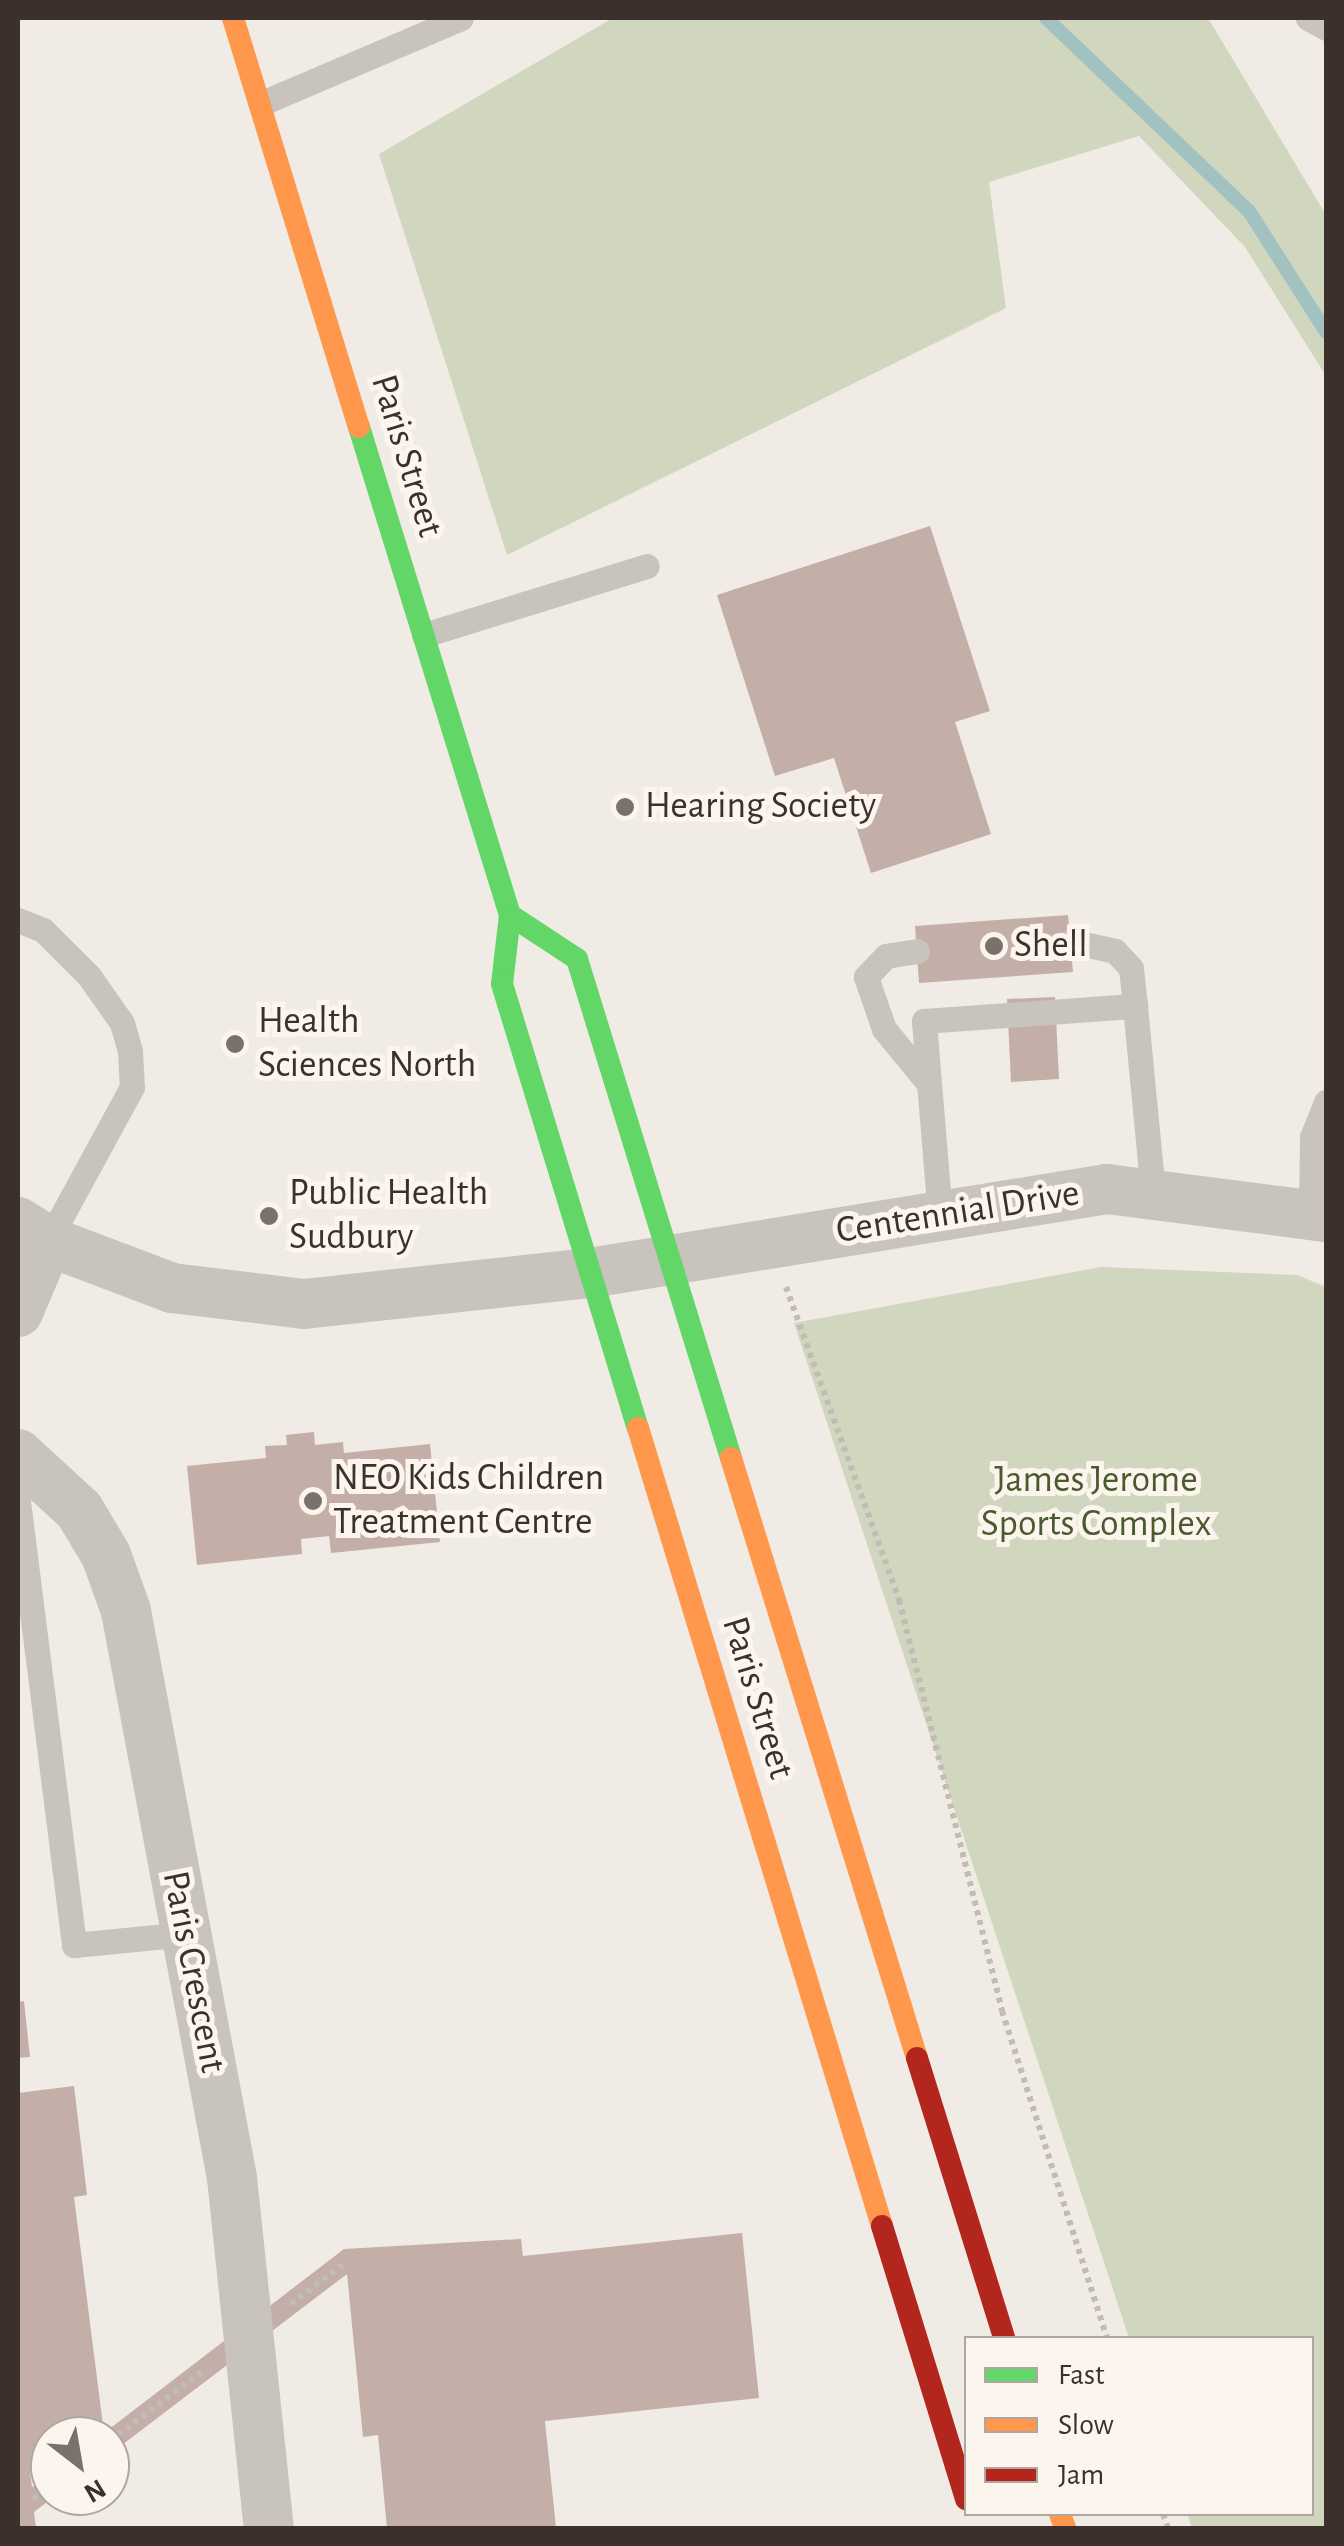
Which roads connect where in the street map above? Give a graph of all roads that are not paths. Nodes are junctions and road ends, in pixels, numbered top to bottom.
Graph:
1 (232, 18) edge
2 (461, 18) edge
3 (1308, 18) edge
4 (1326, 28) edge
5 (262, 102) junction
6 (646, 566) dead end
7 (424, 635) junction
8 (510, 915) junction
9 (18, 920) edge
10 (1071, 941) dead end
11 (917, 950) dead end
12 (1135, 1006) junction
13 (929, 1084) junction
14 (1326, 1102) edge
15 (1153, 1194) junction
16 (1321, 1204) edge
17 (940, 1216) junction
18 (33, 1232) edge
19 (668, 1260) junction
20 (590, 1272) junction
21 (18, 1312) edge
22 (18, 1454) edge
23 (18, 1501) edge
24 (186, 1934) junction
25 (1003, 2336) edge
26 (964, 2492) edge
27 (269, 2528) edge

1 - 5 main road, Paris Street
2 - 5 lane
3 - 4 lane
5 - 7 main road, Paris Street
6 - 7 lane
7 - 8 main road, Paris Street
8 - 19 main road, Paris Street
8 - 20 main road, Paris Street
9 - 18 lane
10 - 12 lane
11 - 13 lane
12 - 13 lane
12 - 15 lane
13 - 17 lane
14 - 16 lane
15 - 16 street, Centennial Drive
15 - 17 street, Centennial Drive
17 - 19 street, Centennial Drive
18 - 20 street
18 - 21 street
19 - 20 street, Centennial Drive
19 - 25 main road, Paris Street
20 - 26 main road, Paris Street
22 - 24 street, Paris Crescent
23 - 24 lane
24 - 27 street, Paris Crescent

